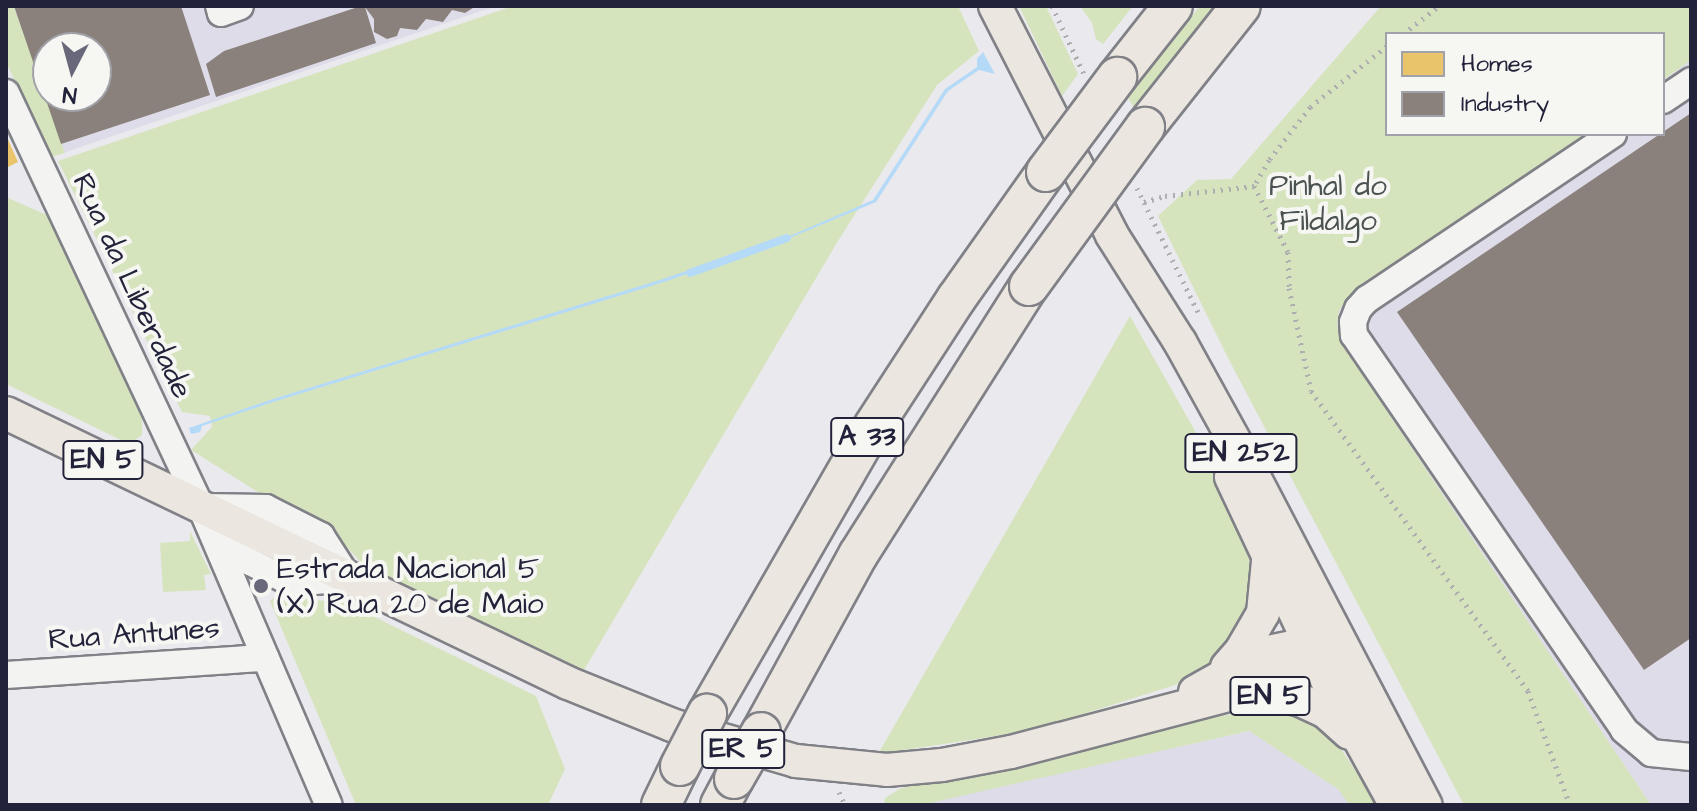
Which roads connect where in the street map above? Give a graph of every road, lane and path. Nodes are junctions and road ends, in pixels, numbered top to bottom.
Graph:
1 (219, 6) edge
2 (240, 6) edge
3 (995, 6) edge
4 (1173, 6) edge
5 (1241, 6) edge
6 (1439, 6) edge
7 (1406, 32) edge
8 (1691, 81) edge
9 (6, 93) edge
10 (1665, 99) edge
11 (1610, 136) edge
12 (1254, 186) dead end
13 (1144, 202) dead end
14 (1135, 276) junction
15 (6, 413) edge
16 (201, 507) junction
17 (1268, 554) junction
18 (348, 578) junction
19 (1324, 642) junction
20 (265, 658) junction
21 (6, 675) edge
22 (1216, 679) junction
23 (1164, 710) junction
24 (1360, 744) junction
25 (1691, 757) edge
26 (727, 792) edge
27 (329, 805) edge
28 (661, 805) edge
29 (1396, 805) edge
30 (1426, 805) edge

1 - 2 street
3 - 14 main road, EN 252
4 - 28 highway, A 33, bridge
5 - 26 highway, A 33, bridge
6 - 7 path
8 - 10 street
9 - 16 street, Rua da Liberdade
11 - 25 street
12 - 13 path
14 - 17 main road, EN 252
14 - 19 main road, EN 252
15 - 16 main road, EN 5
16 - 18 main road, ER 5
16 - 18 street
16 - 20 street, Rua da Liberdade
17 - 19 main road, EN 252
17 - 22 main road
18 - 23 main road, ER 5
19 - 22 main road, EN 5
19 - 23 main road
19 - 24 main road, EN 252
19 - 30 main road, EN 252
20 - 21 street, Rua Antunes
20 - 27 street, Rua da Liberdade
22 - 23 main road, ER 5
23 - 24 main road, EN 5
24 - 29 main road, EN 5

